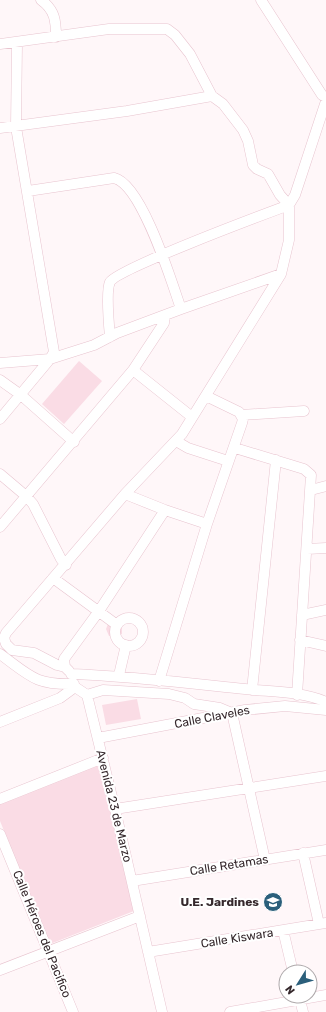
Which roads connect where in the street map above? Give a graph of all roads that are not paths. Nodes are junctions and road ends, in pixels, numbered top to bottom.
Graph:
1 (41, 0) edge
2 (261, 0) edge
3 (56, 37) junction
4 (17, 43) junction
5 (0, 44) edge
6 (212, 96) junction
7 (326, 97) edge
8 (326, 101) edge
9 (16, 127) junction
10 (0, 128) edge
11 (28, 191) junction
12 (290, 205) junction
13 (163, 254) junction
14 (281, 274) junction
15 (181, 309) junction
16 (164, 316) junction
17 (110, 337) junction
18 (50, 360) junction
19 (0, 363) edge
20 (134, 370) junction
21 (0, 380) edge
22 (21, 395) junction
23 (206, 396) junction
24 (304, 411) dead end
25 (241, 415) junction
26 (192, 417) junction
27 (0, 418) edge
28 (176, 441) junction
29 (74, 442) junction
30 (235, 448) junction
31 (276, 460) junction
32 (228, 462) junction
33 (0, 474) edge
34 (326, 486) edge
35 (310, 490) junction
36 (125, 494) junction
37 (26, 496) junction
38 (165, 510) junction
39 (207, 524) junction
40 (0, 527) edge
41 (326, 548) edge
42 (307, 549) junction
43 (66, 565) junction
44 (53, 578) junction
45 (326, 610) edge
46 (99, 611) junction
47 (302, 615) junction
48 (117, 625) junction
49 (300, 640) junction
50 (126, 645) junction
51 (326, 646) edge
52 (0, 654) edge
53 (119, 675) junction
54 (71, 678) junction
55 (159, 681) junction
56 (189, 683) junction
57 (252, 690) junction
58 (87, 695) junction
59 (297, 695) junction
60 (185, 698) junction
61 (326, 702) edge
62 (326, 710) edge
63 (232, 713) junction
64 (0, 722) edge
65 (98, 738) junction
66 (103, 758) junction
67 (326, 776) edge
68 (248, 788) junction
69 (0, 799) edge
70 (116, 808) junction
71 (0, 834) edge
72 (326, 850) edge
73 (303, 853) junction
74 (265, 860) junction
75 (132, 881) junction
76 (140, 916) junction
77 (322, 923) edge
78 (283, 930) junction
79 (49, 951) junction
80 (148, 952) junction
81 (291, 964) edge
82 (0, 970) edge
83 (278, 1002) edge
84 (73, 1012) edge
85 (162, 1012) edge
86 (230, 1012) edge

1 - 3 street
2 - 7 street
3 - 4 street
3 - 6 street
4 - 5 street
4 - 9 street
6 - 9 street
6 - 12 street
8 - 12 street
9 - 10 street
9 - 11 street
11 - 13 street
11 - 18 street
12 - 13 street
12 - 14 street
13 - 15 street
13 - 17 street
14 - 15 street
14 - 23 street
15 - 16 street
16 - 17 street
16 - 20 street
17 - 18 street
18 - 19 street
18 - 22 street
20 - 26 street
20 - 29 street
21 - 22 street
22 - 27 street
22 - 29 street
23 - 25 street
23 - 26 street
24 - 25 street
25 - 30 street
26 - 28 street
28 - 32 street
28 - 36 street
29 - 37 street
30 - 31 street
30 - 32 street
31 - 35 street
31 - 57 street
32 - 39 street
33 - 37 street
34 - 35 street
35 - 42 street
36 - 38 street
36 - 43 street
37 - 40 street
37 - 43 street
38 - 39 street
38 - 46 street
39 - 55 street
41 - 42 street
42 - 47 street
43 - 44 street
44 - 46 street
44 - 54 street
45 - 47 street
46 - 48 street
46 - 54 street
47 - 49 street
48 - 50 street
48 - 50 street
49 - 51 street
49 - 59 street
50 - 53 street
52 - 54 street
53 - 54 street
53 - 55 street
54 - 58 street
54 - 64 street
55 - 56 street
56 - 57 street
56 - 60 street
57 - 59 street
58 - 60 street
58 - 65 street, Avenida 23 de Marzo
59 - 61 street
60 - 63 street
62 - 63 street, Calle Claveles
63 - 65 street, Calle Claveles
63 - 68 street
65 - 66 street, Avenida 23 de Marzo
66 - 69 street
66 - 70 street, Avenida 23 de Marzo
67 - 68 street
68 - 70 street
68 - 74 street
70 - 75 street, Avenida 23 de Marzo
71 - 79 street, Calle Héroes del Pacifico
72 - 73 street, Calle Retamas
73 - 74 street, Calle Retamas
73 - 77 street
74 - 75 street, Calle Retamas
75 - 76 street, Avenida 23 de Marzo
76 - 79 street
76 - 80 street, Avenida 23 de Marzo
77 - 78 street, Calle Kiswara
78 - 80 street, Calle Kiswara
78 - 81 street
79 - 82 street
79 - 84 street, Calle Héroes del Pacifico
80 - 85 street, Avenida 23 de Marzo
83 - 86 street

